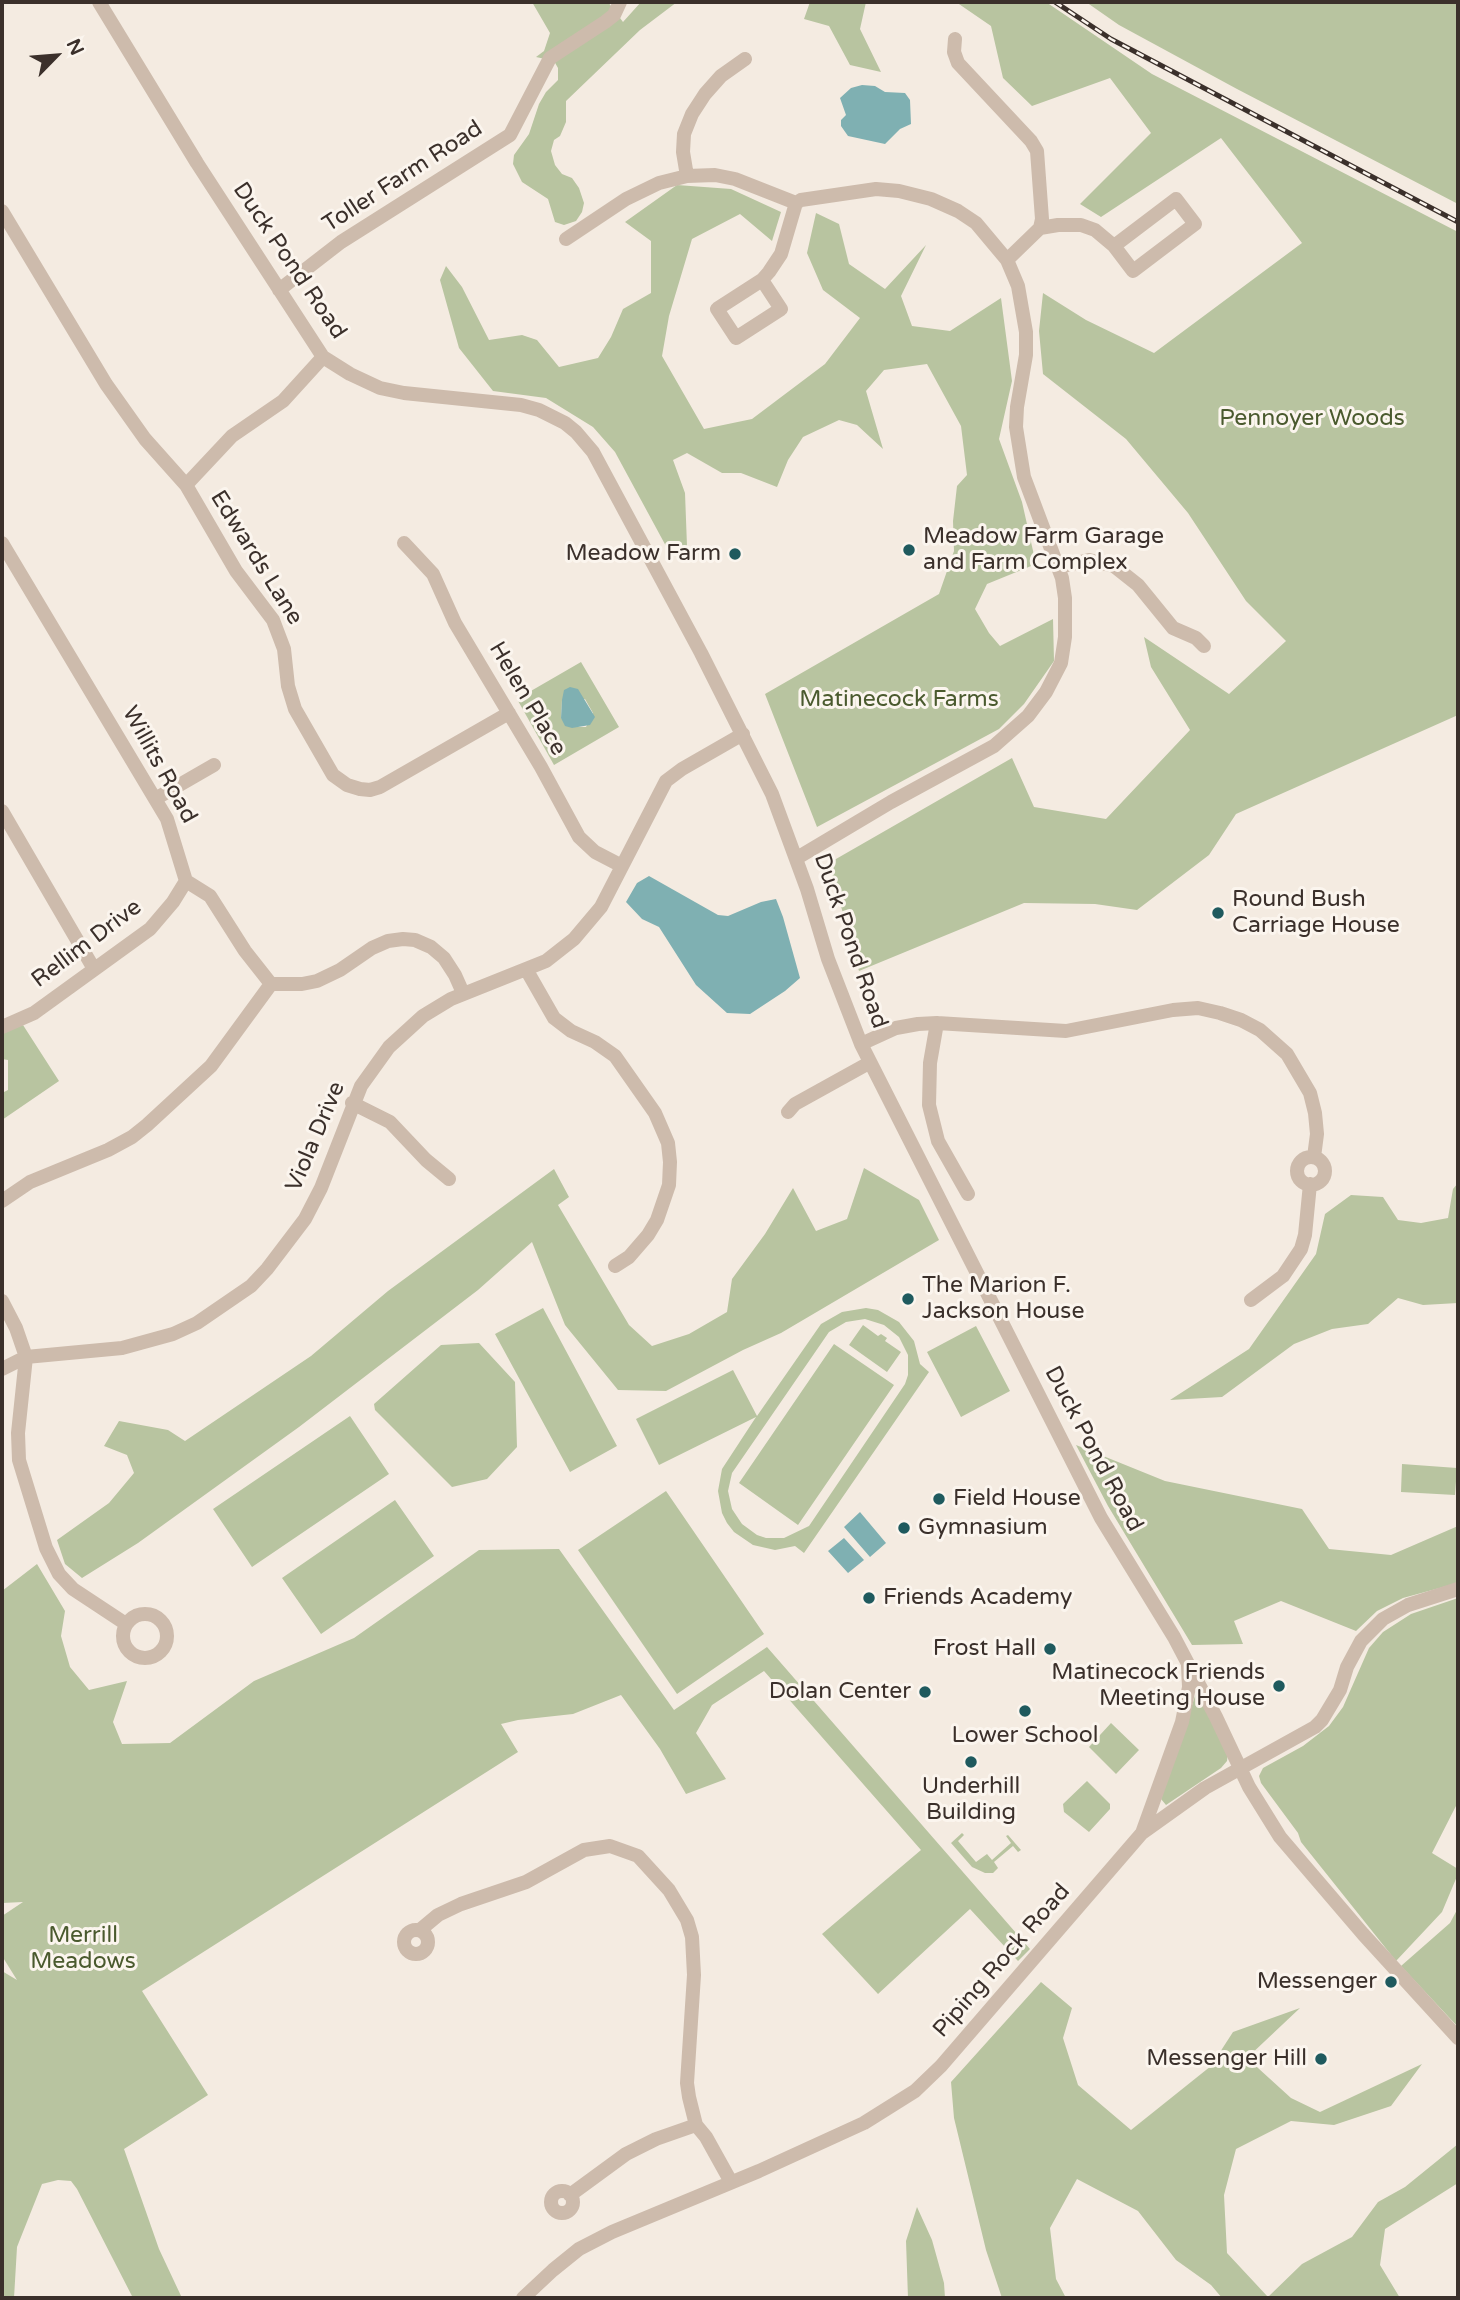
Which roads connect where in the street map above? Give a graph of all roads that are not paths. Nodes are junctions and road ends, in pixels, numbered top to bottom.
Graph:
1 (99, 2) edge
2 (620, 2) edge
3 (955, 40) dead end
4 (745, 59) dead end
5 (687, 176) junction
6 (796, 204) junction
7 (2, 211) edge
8 (1040, 228) junction
9 (566, 239) dead end
10 (1114, 246) junction
11 (1007, 260) junction
12 (762, 280) dead end
13 (279, 290) junction
14 (323, 357) junction
15 (186, 485) junction
16 (404, 543) dead end
17 (2, 544) edge
18 (1059, 567) junction
19 (1204, 646) dead end
20 (509, 713) junction
21 (743, 734) junction
22 (214, 765) dead end
23 (155, 799) junction
24 (2, 811) edge
25 (797, 858) junction
26 (622, 866) junction
27 (186, 881) junction
28 (526, 968) junction
29 (94, 969) junction
30 (271, 984) junction
31 (463, 993) junction
32 (937, 1023) junction
33 (2, 1027) edge
34 (861, 1044) junction
35 (869, 1063) junction
36 (352, 1103) junction
37 (788, 1112) dead end
38 (449, 1179) dead end
39 (968, 1194) dead end
40 (2, 1201) edge
41 (615, 1265) dead end
42 (1251, 1300) dead end
43 (2, 1301) edge
44 (26, 1356) junction
45 (2, 1369) edge
46 (1458, 1589) edge
47 (125, 1624) dead end
48 (1187, 1661) junction
49 (1239, 1768) junction
50 (1142, 1833) junction
51 (420, 1930) dead end
52 (1458, 2038) edge
53 (696, 2124) junction
54 (731, 2182) junction
55 (570, 2195) dead end
56 (523, 2298) edge

1 - 13 street, Duck Pond Road
2 - 13 street, Toller Farm Road
3 - 8 street
4 - 5 street
5 - 6 street
5 - 9 street
6 - 11 street
6 - 12 street
7 - 15 street, Edwards Lane
8 - 10 street
8 - 11 street
10 - 10 street
11 - 18 street
13 - 14 street, Duck Pond Road
14 - 15 street
14 - 21 street, Duck Pond Road
15 - 20 street, Edwards Lane
16 - 20 street, Helen Place
17 - 23 street, Willits Road
18 - 19 street
18 - 25 street
20 - 26 street, Helen Place
21 - 25 street, Duck Pond Road
21 - 26 street, Viola Drive
22 - 23 street
23 - 27 street, Willits Road
24 - 29 street
25 - 34 street, Duck Pond Road
26 - 28 street, Viola Drive
27 - 29 street, Rellim Drive
27 - 30 street
28 - 31 street, Viola Drive
28 - 41 street
29 - 33 street, Rellim Drive
30 - 31 street
30 - 40 street
31 - 36 street, Viola Drive
32 - 34 street
32 - 39 street
32 - 42 street
34 - 35 street, Duck Pond Road
35 - 37 street
35 - 48 street, Duck Pond Road
36 - 38 street
36 - 44 street, Viola Drive
43 - 44 street
44 - 45 street, Viola Drive
44 - 47 street
46 - 49 street, Piping Rock Road
48 - 49 street, Duck Pond Road
48 - 50 street
49 - 50 street, Piping Rock Road
49 - 52 street, Duck Pond Road
50 - 54 street, Piping Rock Road
51 - 53 street
53 - 54 street
53 - 55 street
54 - 56 street, Piping Rock Road

